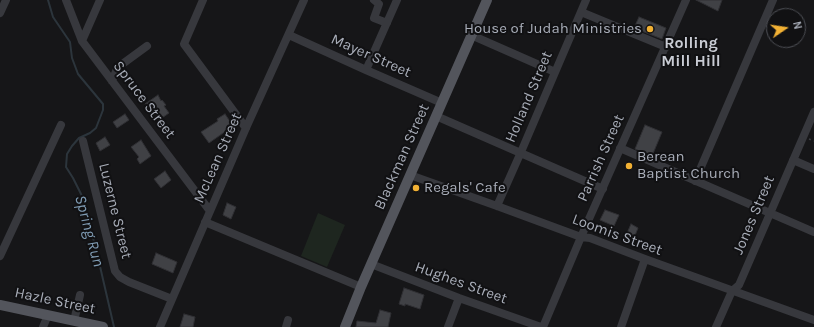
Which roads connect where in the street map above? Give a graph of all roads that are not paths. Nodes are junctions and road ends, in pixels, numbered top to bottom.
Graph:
1 (6, 0) edge
2 (66, 0) edge
3 (100, 0) edge
4 (203, 0) edge
5 (304, 0) edge
6 (374, 0) edge
7 (397, 0) edge
8 (487, 0) edge
9 (586, 0) edge
10 (686, 0) edge
11 (773, 0) edge
12 (581, 12) junction
13 (0, 13) edge
14 (387, 23) junction
15 (289, 34) junction
16 (472, 35) junction
17 (82, 41) junction
18 (147, 46) dead end
19 (666, 47) junction
20 (366, 70) junction
21 (555, 72) junction
22 (112, 81) junction
23 (442, 103) junction
24 (814, 112) edge
25 (436, 116) junction
26 (61, 125) dead end
27 (246, 128) junction
28 (83, 141) dead end
29 (620, 148) junction
30 (521, 152) junction
31 (793, 160) junction
32 (814, 169) edge
33 (410, 175) junction
34 (695, 181) junction
35 (604, 189) junction
36 (497, 206) junction
37 (210, 211) junction
38 (770, 213) junction
39 (205, 222) junction
40 (814, 232) edge
41 (582, 237) junction
42 (0, 256) edge
43 (645, 260) junction
44 (372, 264) junction
45 (361, 287) junction
46 (732, 291) junction
47 (80, 295) dead end
48 (459, 298) junction
49 (172, 299) junction
50 (0, 305) edge
51 (48, 315) junction
52 (814, 320) edge
53 (74, 321) junction
54 (43, 327) edge
55 (102, 327) edge
56 (160, 327) edge
57 (345, 327) edge
58 (448, 327) edge
59 (542, 327) edge
60 (621, 327) edge
61 (716, 327) edge

1 - 13 street
2 - 17 street, Spruce Street
3 - 17 street
4 - 27 street
5 - 15 street, McLean Street
6 - 14 street
7 - 14 street
8 - 16 main road, Blackman Street
9 - 12 street, Holland Street
10 - 19 street, Parrish Street
11 - 34 street
12 - 19 street
12 - 21 street, Holland Street
14 - 20 street
15 - 20 street, Mayer Street
15 - 27 street, McLean Street
16 - 21 street
16 - 23 main road, Blackman Street
17 - 22 street, Spruce Street
18 - 22 street
19 - 29 street, Parrish Street
20 - 23 street, Mayer Street
21 - 30 street, Holland Street
22 - 37 street, Spruce Street
23 - 25 main road, Blackman Street
24 - 31 street, Jones Street
25 - 30 street
25 - 33 main road, Blackman Street
26 - 42 street
27 - 37 street, McLean Street
28 - 49 street, Luzerne Street
29 - 34 street
29 - 35 street, Parrish Street
30 - 35 street
30 - 36 street, Holland Street
31 - 32 street
31 - 38 street, Jones Street
33 - 36 street, Loomis Street
33 - 44 main road, Blackman Street
34 - 38 street
35 - 41 street, Parrish Street
36 - 41 street, Loomis Street
37 - 39 street, McLean Street
38 - 40 street
38 - 46 street, Jones Street
39 - 45 street
39 - 49 street, McLean Street
41 - 43 street, Loomis Street
41 - 59 street, Parrish Street
43 - 46 street, Loomis Street
43 - 60 street
44 - 45 main road, Blackman Street
44 - 48 street, Hughes Street
45 - 57 main road, Blackman Street
46 - 52 street, Loomis Street
46 - 61 street, Jones Street
47 - 53 street
48 - 58 street
48 - 59 street, Hughes Street
49 - 56 street, McLean Street
50 - 51 main road, Hazle Street
51 - 53 main road, Hazle Street
51 - 54 street
53 - 55 main road, Hazle Street

